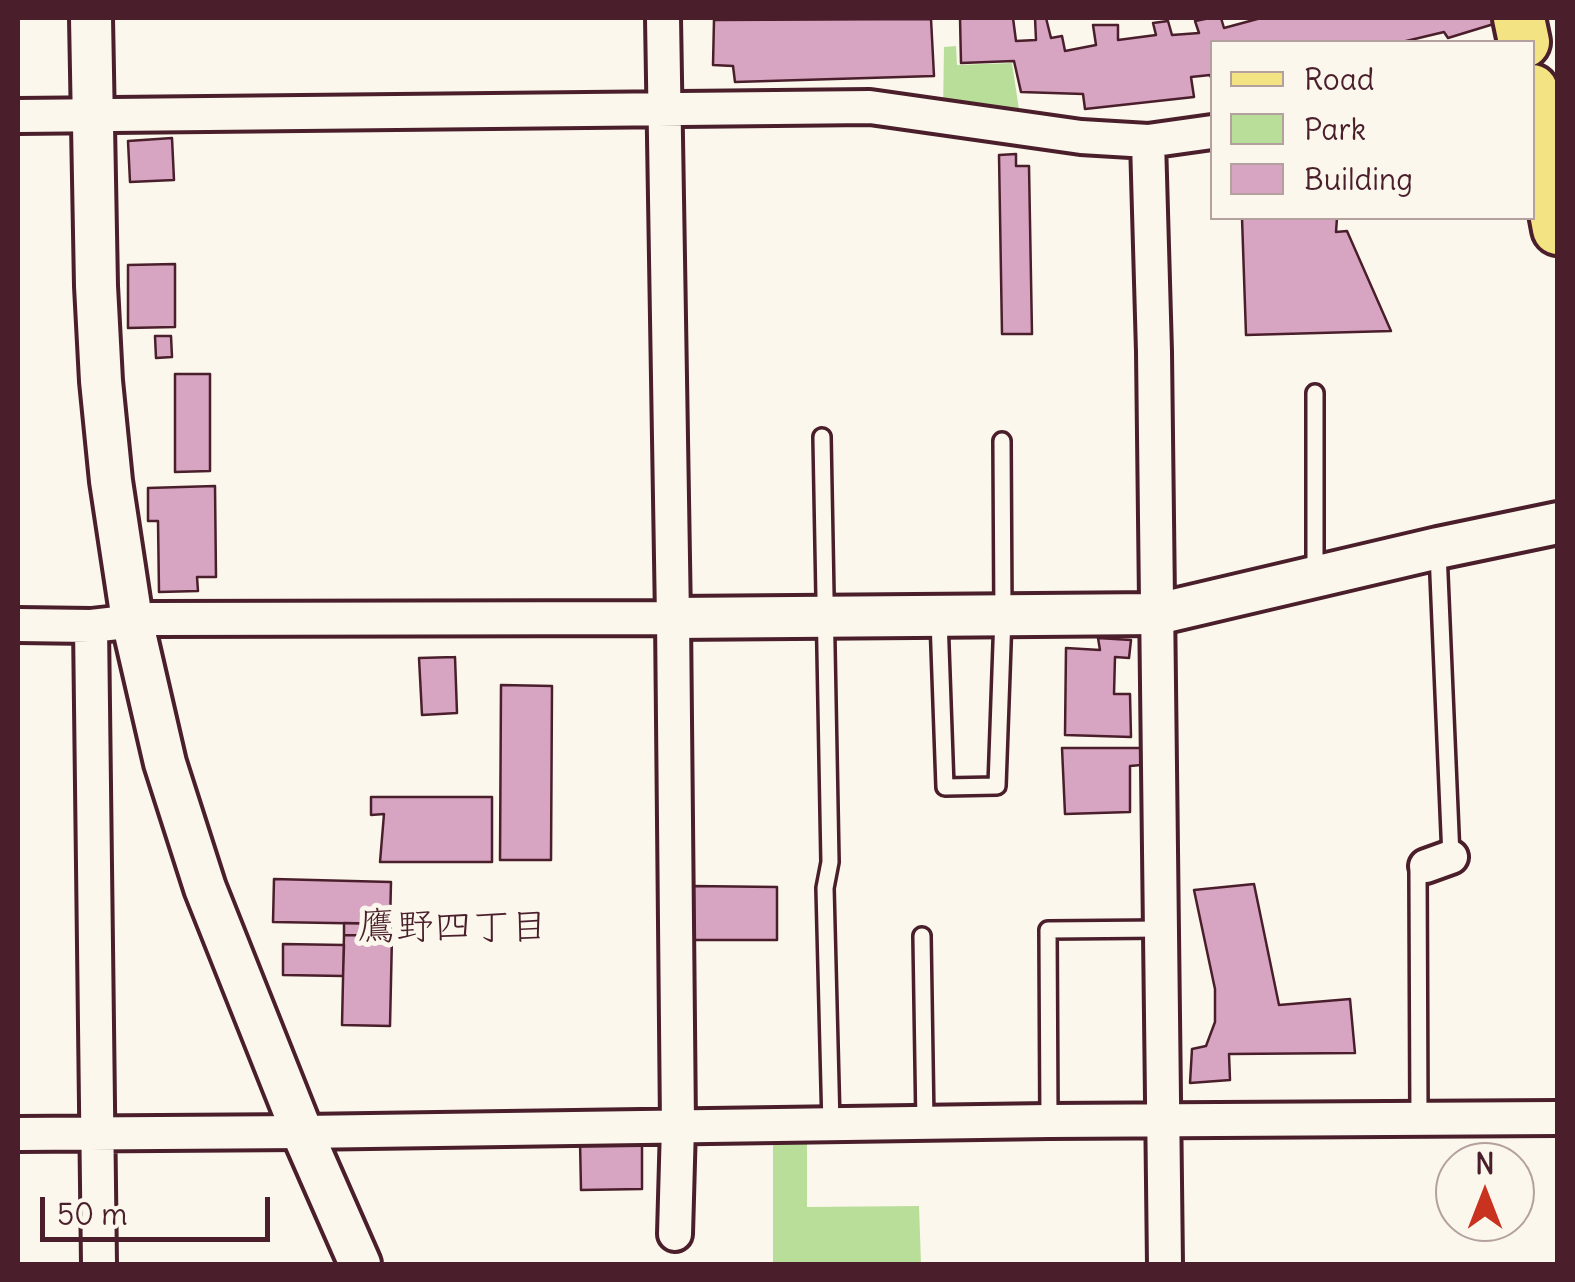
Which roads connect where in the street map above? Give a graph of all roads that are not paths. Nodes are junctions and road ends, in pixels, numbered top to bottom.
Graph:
1 (90, 18) edge
2 (663, 18) edge
3 (1535, 106) edge
4 (665, 110) junction
5 (18, 116) edge
6 (92, 116) junction
7 (1210, 133) edge
8 (1148, 140) junction
9 (1558, 229) edge
10 (1316, 393) dead end
11 (822, 437) dead end
12 (1002, 441) dead end
13 (1558, 523) edge
14 (1438, 548) junction
15 (1316, 576) junction
16 (1157, 614) junction
17 (1003, 616) junction
18 (824, 617) junction
19 (939, 617) junction
20 (672, 618) junction
21 (132, 620) junction
22 (18, 626) edge
23 (91, 626) junction
24 (1162, 929) junction
25 (922, 936) dead end
26 (1420, 1118) junction
27 (1558, 1118) edge
28 (1164, 1120) junction
29 (1048, 1121) junction
30 (925, 1123) junction
31 (831, 1125) junction
32 (678, 1126) junction
33 (96, 1132) junction
34 (302, 1132) junction
35 (18, 1134) edge
36 (676, 1234) dead end
37 (98, 1264) edge
38 (360, 1264) edge
39 (1165, 1264) edge

1 - 6 street
2 - 4 street
3 - 9 main road
4 - 6 street
4 - 8 street
4 - 20 street
5 - 6 street
6 - 21 street
7 - 8 street
8 - 16 street
10 - 15 lane
11 - 18 lane
12 - 17 lane
13 - 14 street
14 - 15 street
14 - 26 lane
15 - 16 street
16 - 17 street
16 - 24 street
17 - 19 street
17 - 19 lane
18 - 19 street
18 - 20 street
18 - 31 lane
20 - 21 street
20 - 32 street
21 - 23 street
21 - 34 street
22 - 23 street
23 - 33 street
24 - 28 street
24 - 29 lane
25 - 30 lane
26 - 27 street
26 - 28 street
28 - 29 street
28 - 39 street
29 - 30 street
30 - 31 street
31 - 32 street
32 - 34 street
32 - 36 street
33 - 34 street
33 - 35 street
33 - 37 street
34 - 38 street

